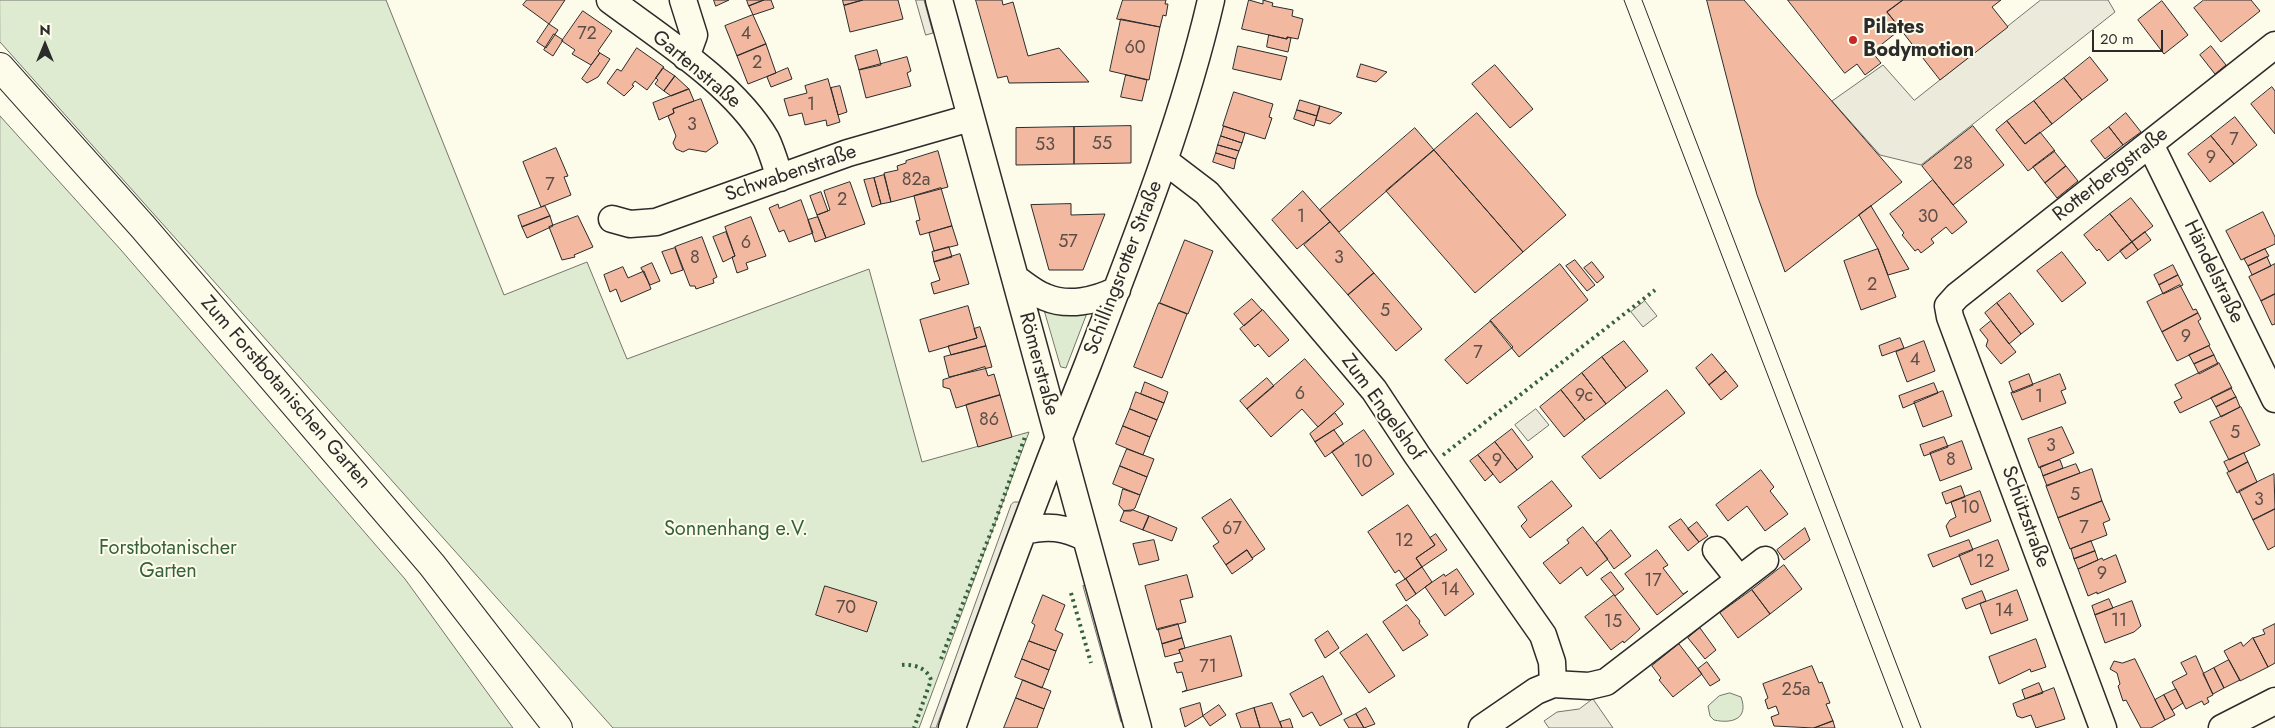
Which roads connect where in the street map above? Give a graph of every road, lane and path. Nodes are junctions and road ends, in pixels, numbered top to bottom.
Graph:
1 (610, 0) edge
2 (683, 0) edge
3 (939, 0) edge
4 (1211, 0) edge
5 (2275, 45) edge
6 (686, 57) junction
7 (0, 67) edge
8 (970, 118) junction
9 (2150, 144) junction
10 (1165, 161) junction
11 (780, 178) junction
12 (612, 219) dead end
13 (1015, 278) junction
14 (1117, 290) junction
15 (1948, 306) joint
16 (2275, 399) edge
17 (1058, 440) junction
18 (1024, 531) junction
19 (1086, 538) junction
20 (1716, 550) dead end
21 (1765, 560) dead end
22 (1739, 578) junction
23 (1553, 684) junction
24 (2275, 701) edge
25 (558, 728) edge
26 (952, 728) edge
27 (1138, 728) edge
28 (1482, 728) edge
29 (2103, 728) edge
30 (2222, 728) edge

1 - 6 street, Gartenstraße
2 - 6 street
3 - 8 street, Römerstraße
4 - 10 street, Schillingsrotter Straße
5 - 9 street, Rotterbergstraße
6 - 11 street, Gartenstraße
7 - 25 main road, Zum Forstbotanischen Garten
8 - 11 street, Schwabenstraße
8 - 13 street, Römerstraße
9 - 15 street, Rotterbergstraße
9 - 16 street, Händelstraße
10 - 14 street, Schillingsrotter Straße
10 - 23 street, Zum Engelshof
11 - 12 street, Schwabenstraße
13 - 14 street
13 - 17 street, Römerstraße
14 - 17 street, Schillingsrotter Straße
15 - 29 street, Schützstraße
17 - 18 street, Schillingsrotter Straße
17 - 19 street, Römerstraße
18 - 19 street
18 - 26 street, Schillingsrotter Straße
19 - 27 street, Römerstraße
20 - 22 street
21 - 22 street
22 - 23 street
23 - 28 street
24 - 30 street

